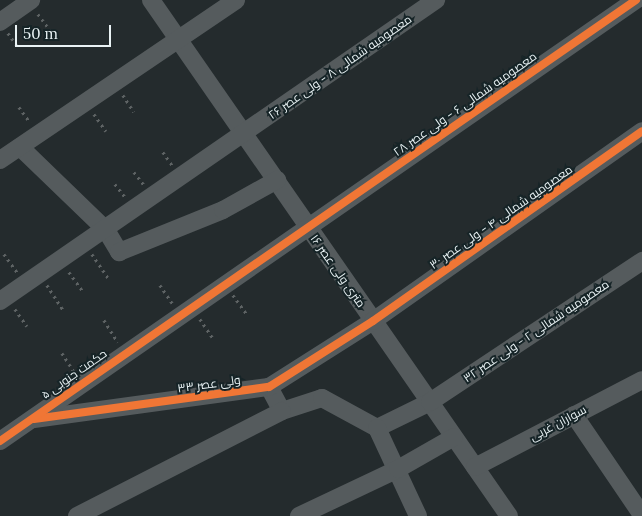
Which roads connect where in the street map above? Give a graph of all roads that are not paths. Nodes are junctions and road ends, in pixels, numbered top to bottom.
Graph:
1 (151, 0) edge
2 (236, 0) edge
3 (436, 0) edge
4 (636, 0) edge
5 (30, 1) edge
6 (0, 22) edge
7 (179, 39) junction
8 (642, 131) edge
9 (244, 134) junction
10 (6, 153) edge
11 (277, 180) junction
12 (308, 227) junction
13 (106, 230) junction
14 (642, 261) edge
15 (225, 284) joint
16 (3, 299) edge
17 (373, 322) junction
18 (642, 380) edge
19 (269, 387) junction
20 (430, 402) junction
21 (282, 411) junction
22 (574, 415) junction
23 (30, 419) junction
24 (377, 428) junction
25 (454, 437) junction
26 (0, 441) edge
27 (475, 467) junction
28 (398, 468) junction
29 (305, 515) edge
30 (642, 515) edge
31 (77, 516) edge
32 (418, 516) edge
33 (509, 516) edge

1 - 7 street, ۱۶ متری ولی عصر
2 - 7 street
3 - 9 street, معصومیه شمالی ۸ - ولی عصر ۲۶
4 - 12 street, معصومیه شمالی ۶ - ولی عصر ۲۸
5 - 6 street
7 - 9 street, ۱۶ متری ولی عصر
7 - 10 street
8 - 17 street, معصومیه شمالی ۴ - ولی عصر ۳۰
9 - 11 street, ۱۶ متری ولی عصر
9 - 13 street, معصومیه شمالی ۸ - ولی عصر ۲۶
10 - 13 street
11 - 12 street, ۱۶ متری ولی عصر
11 - 13 street
12 - 15 street, معصومیه شمالی ۶ - ولی عصر ۲۸
12 - 17 street, ۱۶ متری ولی عصر
13 - 16 street, معصومیه شمالی ۸ - ولی عصر ۲۶
14 - 20 street, معصومیه شمالی ۲ - ولی عصر ۳۲
15 - 23 street, حکمت جنوبی ۵
17 - 19 street, ولی عصر ۳۳
17 - 20 street, ۱۶ متری ولی عصر
18 - 22 street, سواران غربی
19 - 21 street
19 - 23 street, ولی عصر ۳۳
20 - 24 street, معصومیه شمالی ۲ - ولی عصر ۳۲
20 - 25 street, ۱۶ متری ولی عصر
21 - 24 street
21 - 31 street
22 - 27 street, سواران غربی
22 - 30 street
23 - 26 street, حکمت جنوبی ۵
24 - 28 street
25 - 27 street, ۱۶ متری ولی عصر
25 - 28 street
27 - 33 street, ۱۶ متری ولی عصر
28 - 29 street
28 - 32 street

